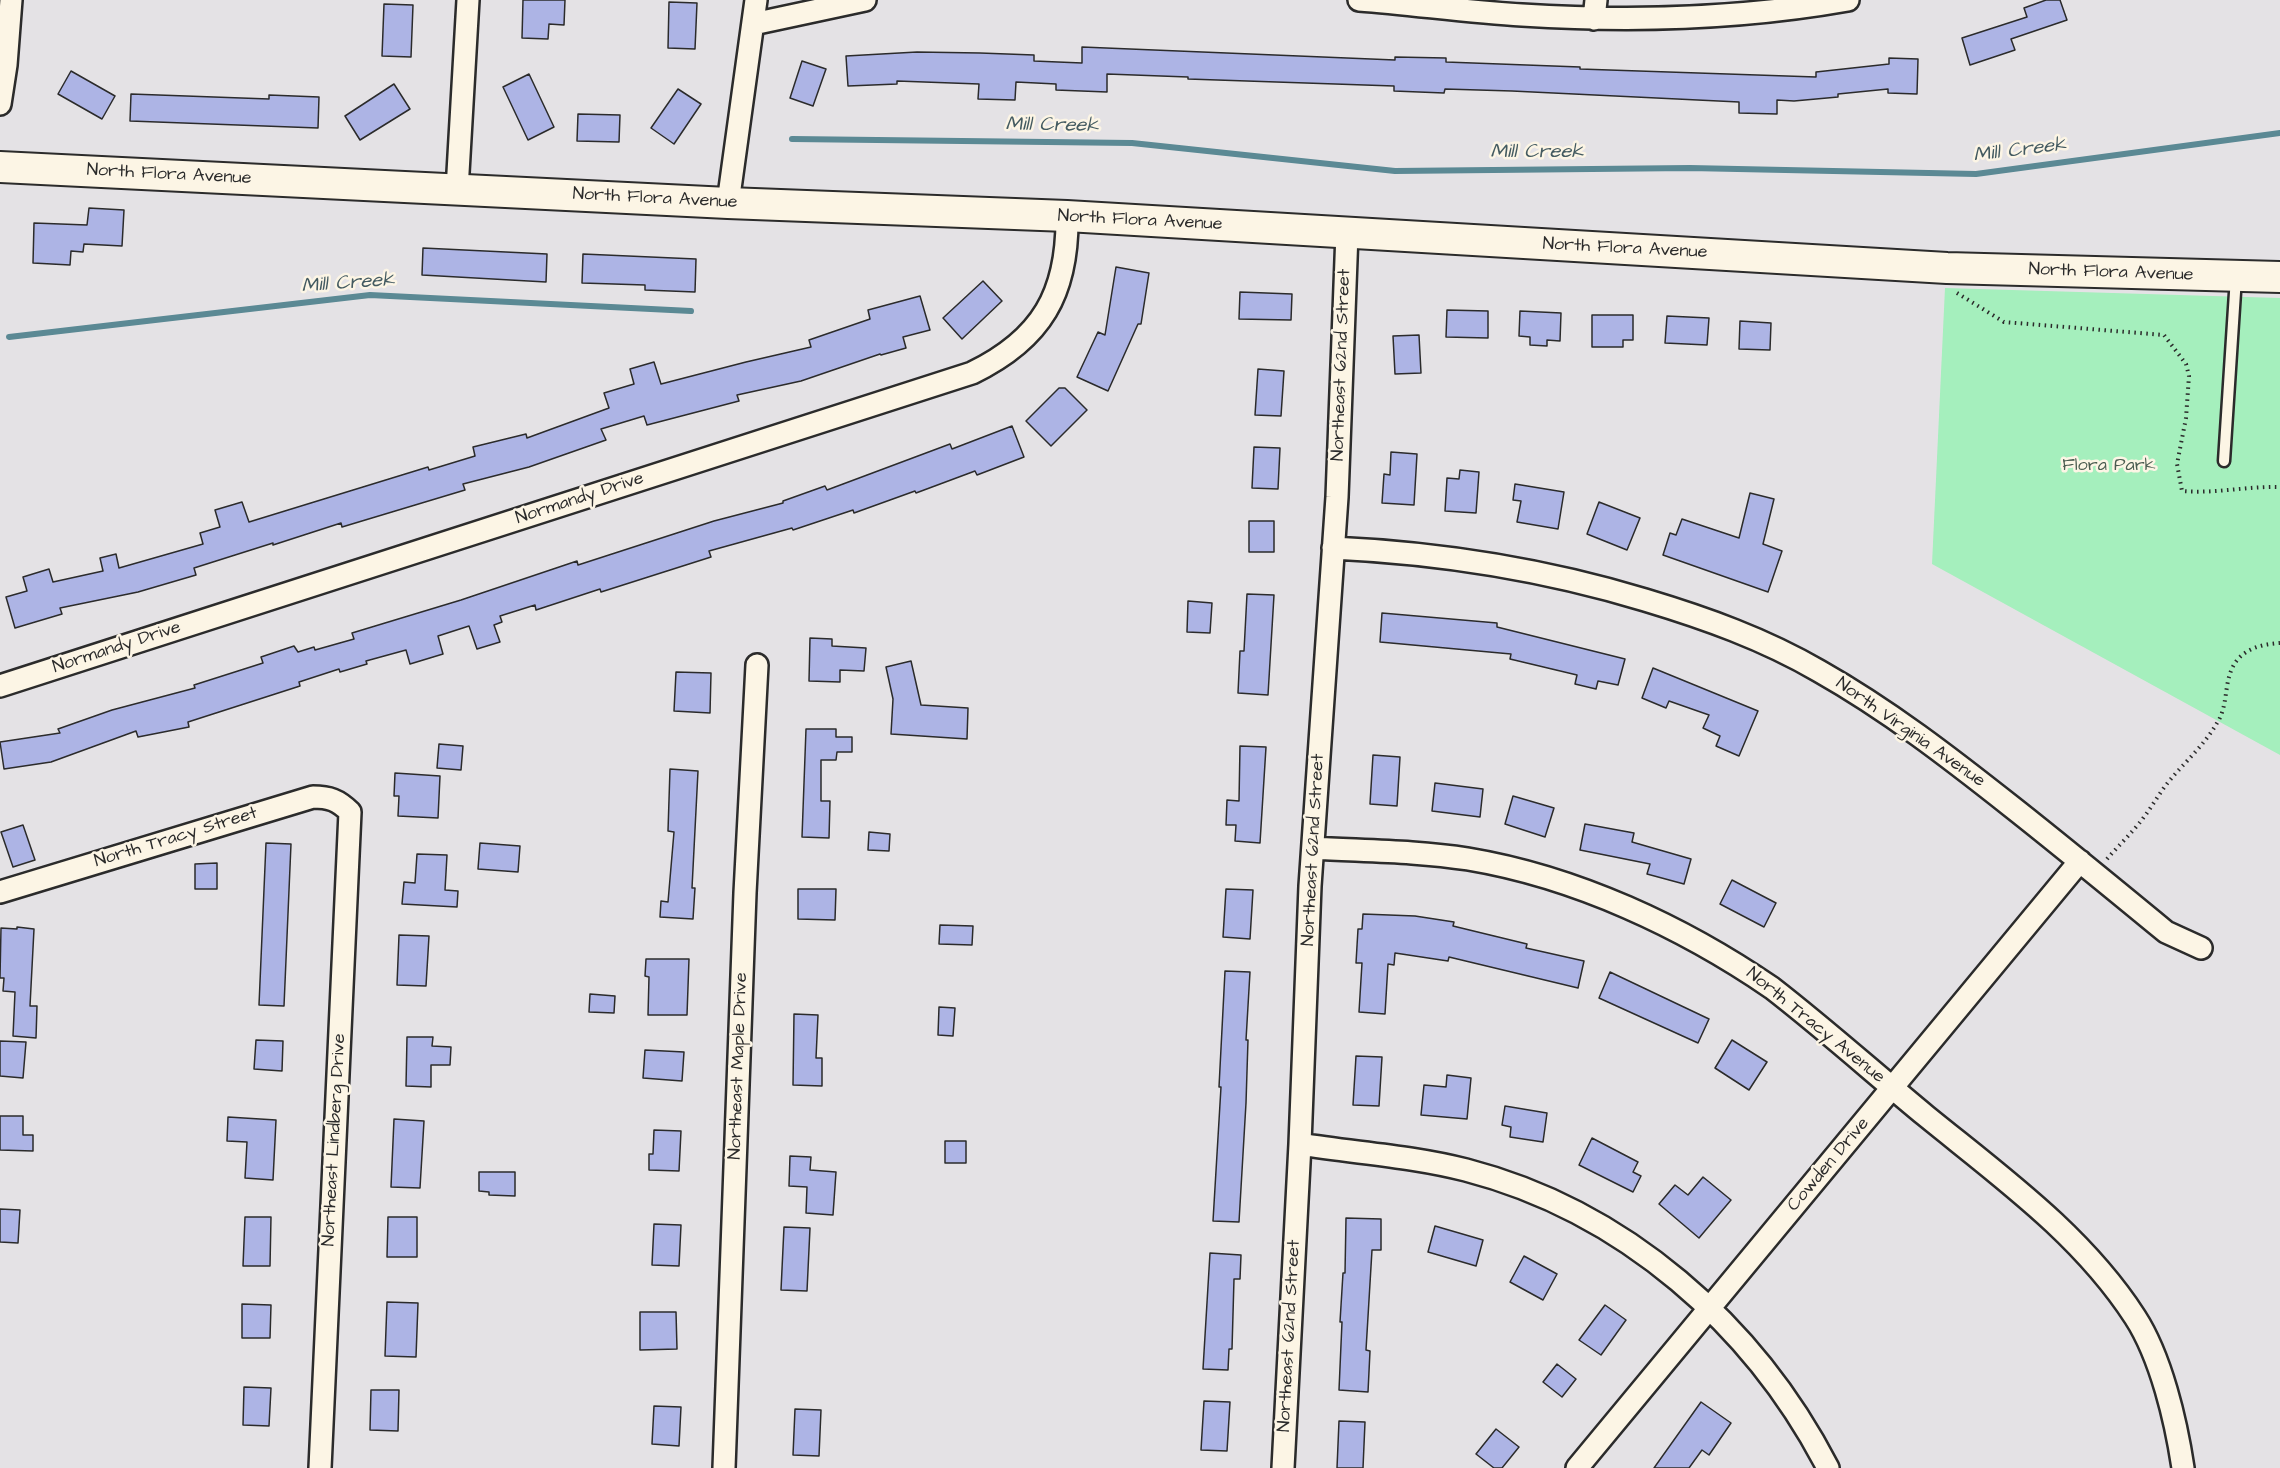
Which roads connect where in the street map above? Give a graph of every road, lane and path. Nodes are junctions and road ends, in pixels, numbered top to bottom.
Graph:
1 (11, 0) edge
2 (468, 0) edge
3 (756, 0) edge
4 (865, 0) edge
5 (1359, 0) edge
6 (1848, 0) edge
7 (1595, 9) edge
8 (753, 24) junction
9 (0, 104) edge
10 (0, 167) edge
11 (458, 190) junction
12 (728, 203) junction
13 (1066, 216) junction
14 (1347, 233) junction
15 (2236, 277) junction
16 (2280, 277) edge
17 (1957, 284) dead end
18 (2224, 461) dead end
19 (2280, 487) edge
20 (1333, 548) junction
21 (2280, 643) edge
22 (757, 665) dead end
23 (0, 686) edge
24 (350, 812) joint
25 (1313, 848) junction
26 (2088, 867) junction
27 (0, 892) edge
28 (2201, 948) dead end
29 (1892, 1088) junction
30 (1300, 1144) junction
31 (1710, 1308) junction
32 (320, 1468) edge
33 (724, 1468) edge
34 (1283, 1468) edge
35 (1578, 1468) edge
36 (1828, 1468) edge
37 (2183, 1468) edge

1 - 9 street
2 - 11 street
3 - 8 street
4 - 8 street
5 - 7 street
6 - 7 street
8 - 12 street
10 - 11 street, North Flora Avenue
11 - 12 street, North Flora Avenue
12 - 13 street, North Flora Avenue
13 - 14 street, North Flora Avenue
13 - 23 street, Normandy Drive
14 - 15 street, North Flora Avenue
14 - 20 street, Northeast 62nd Street
15 - 16 street, North Flora Avenue
15 - 18 lane
17 - 19 path
20 - 25 street, Northeast 62nd Street
20 - 26 street, North Virginia Avenue
21 - 26 path
22 - 33 street, Northeast Maple Drive
24 - 27 street, North Tracy Street
24 - 32 street, Northeast Lindberg Drive
25 - 29 street, North Tracy Avenue
25 - 30 street, Northeast 62nd Street
26 - 28 street, North Virginia Avenue
26 - 29 street, Cowden Drive
29 - 31 street, Cowden Drive
29 - 37 street, North Tracy Avenue
30 - 31 street
30 - 34 street, Northeast 62nd Street
31 - 35 street, Cowden Drive
31 - 36 street

